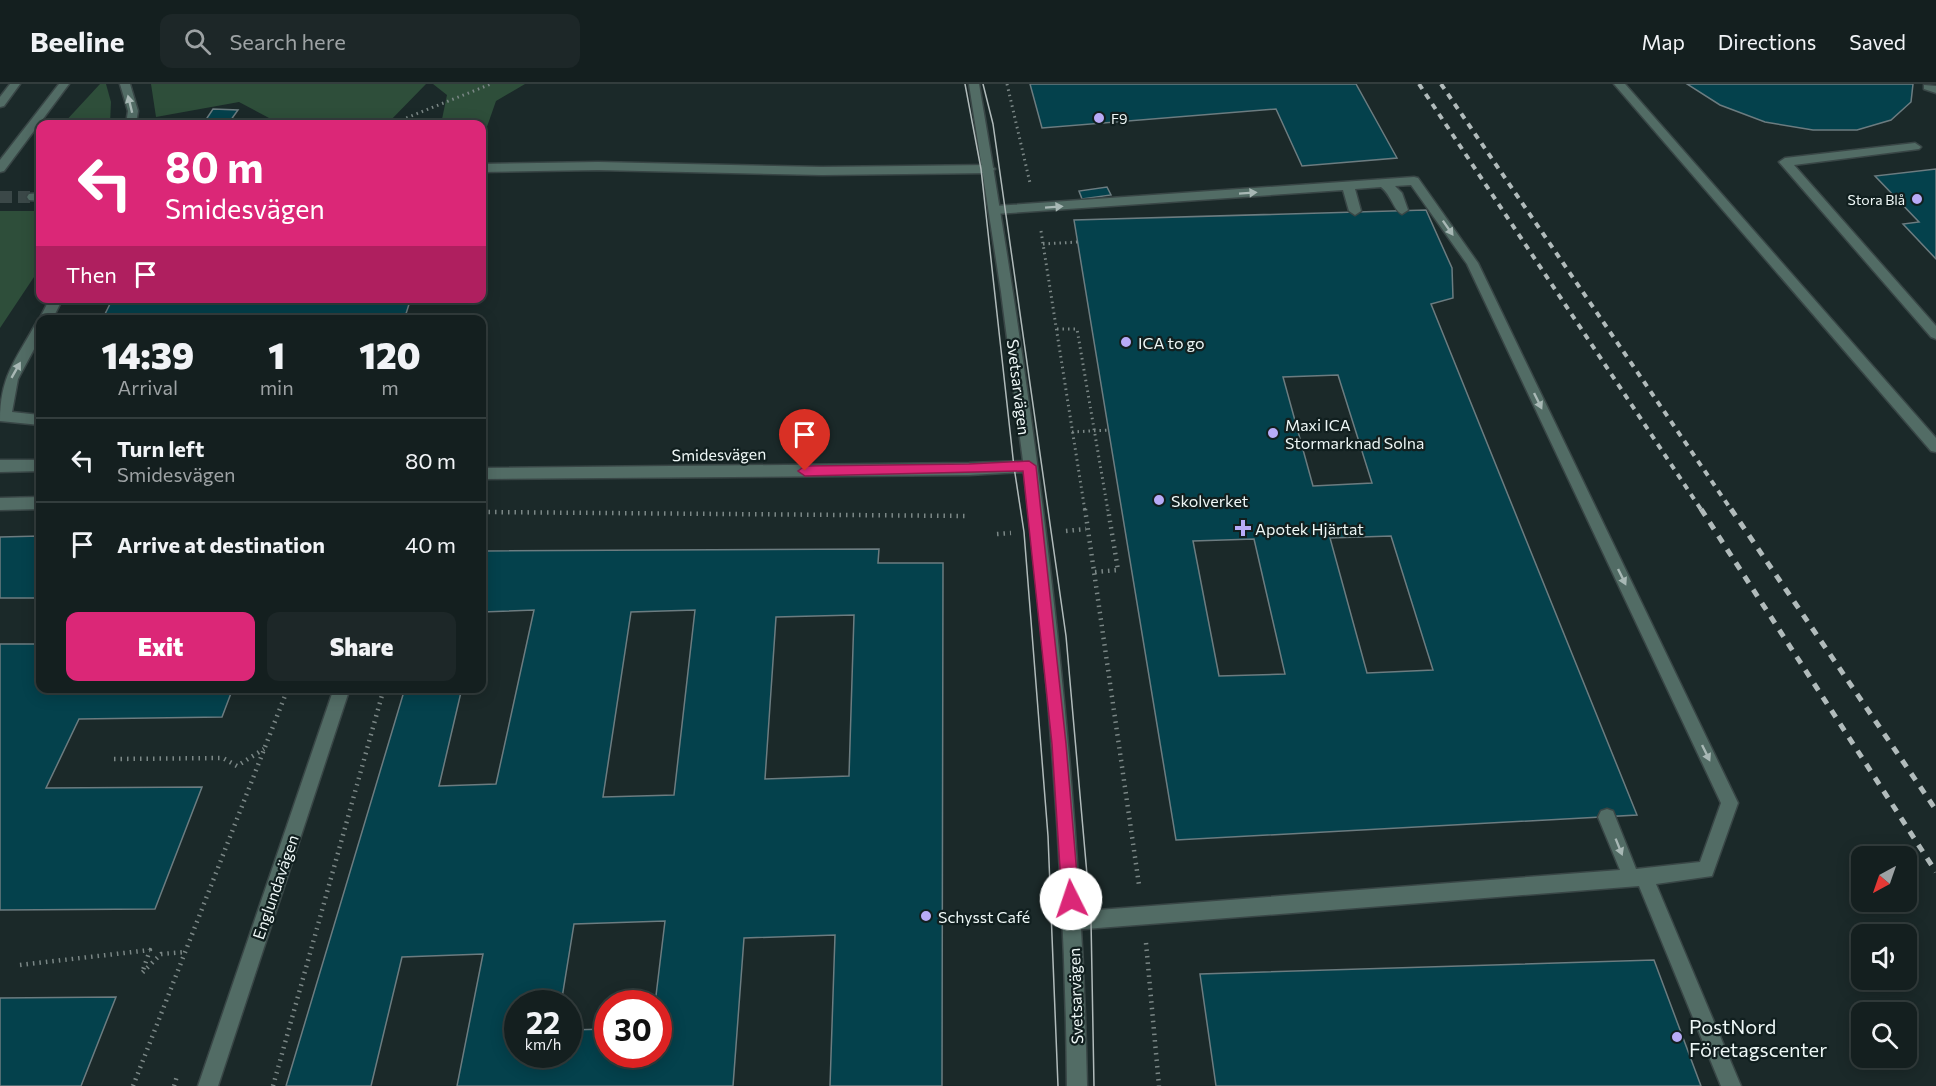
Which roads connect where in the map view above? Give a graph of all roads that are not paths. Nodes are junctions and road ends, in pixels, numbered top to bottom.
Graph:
1 (15, 84) edge
2 (64, 84) edge
3 (125, 84) edge
4 (974, 84) edge
5 (1619, 84) edge
6 (0, 104) edge
7 (37, 120) edge
8 (132, 120) edge
9 (36, 121) edge
10 (1915, 147) dead end
11 (0, 168) edge
12 (486, 168) edge
13 (989, 170) junction
14 (1383, 183) junction
15 (1348, 186) junction
16 (995, 210) junction
17 (1402, 210) dead end
18 (1355, 211) dead end
19 (1936, 334) edge
20 (36, 335) edge
21 (36, 420) edge
22 (1936, 447) edge
23 (0, 466) edge
24 (36, 466) edge
25 (1029, 466) junction
26 (486, 474) edge
27 (36, 503) edge
28 (0, 504) edge
29 (340, 693) edge
30 (1607, 817) dead end
31 (1637, 877) junction
32 (1072, 921) junction
33 (208, 1086) edge
34 (1077, 1086) edge
35 (1731, 1086) edge

1 - 6 street
2 - 7 street
8 -> 3 street
4 - 13 street, Svetsarvägen
5 - 22 street
9 - 11 street
10 - 19 street
12 - 13 street
13 - 16 street, Svetsarvägen
14 - 15 street
14 - 17 street
14 -> 31 street
16 -> 15 street
15 - 18 street
16 - 25 street, Svetsarvägen
21 -> 20 street
23 - 24 street
25 - 26 street, Smidesvägen
25 - 32 street, Svetsarvägen
27 - 28 street
29 - 33 street, Englundavägen
30 -> 31 street
31 - 32 street
31 - 35 street
32 - 34 street, Svetsarvägen

